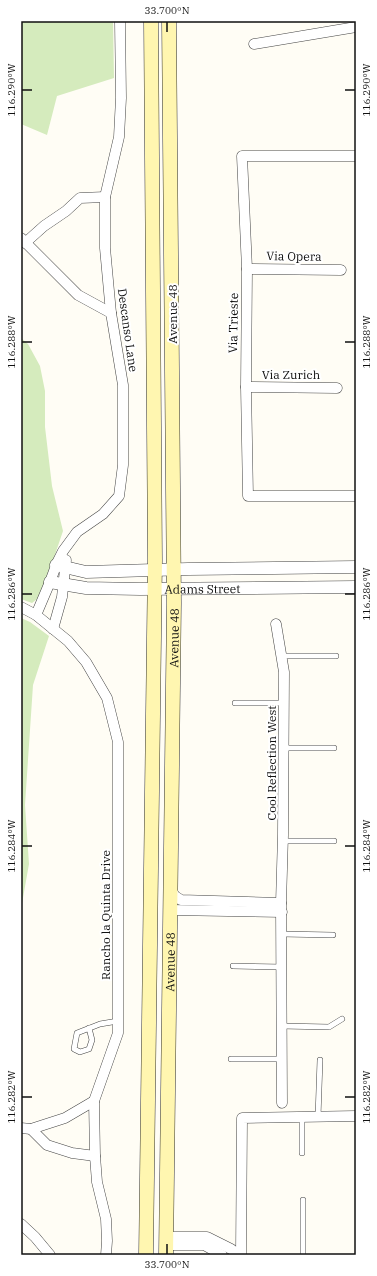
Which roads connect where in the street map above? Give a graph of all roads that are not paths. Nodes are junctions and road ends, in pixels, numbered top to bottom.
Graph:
1 (120, 21) edge
2 (151, 21) edge
3 (169, 21) edge
4 (356, 28) edge
5 (254, 44) dead end
6 (356, 156) edge
7 (104, 197) junction
8 (23, 240) edge
9 (247, 269) junction
10 (341, 270) dead end
11 (110, 313) junction
12 (246, 387) junction
13 (337, 388) dead end
14 (356, 496) edge
15 (61, 566) junction
16 (356, 567) edge
17 (155, 570) junction
18 (174, 570) junction
19 (50, 582) junction
20 (64, 584) junction
21 (356, 586) edge
22 (174, 588) junction
23 (154, 589) junction
24 (21, 607) edge
25 (36, 615) junction
26 (276, 624) dead end
27 (53, 629) junction
28 (282, 656) junction
29 (336, 656) dead end
30 (235, 703) dead end
31 (284, 703) junction
32 (284, 748) junction
33 (334, 748) dead end
34 (152, 795) junction
35 (283, 841) junction
36 (334, 841) dead end
37 (170, 889) junction
38 (281, 908) junction
39 (170, 910) junction
40 (282, 934) junction
41 (333, 935) dead end
42 (233, 966) dead end
43 (282, 967) junction
44 (342, 1019) dead end
45 (118, 1021) junction
46 (282, 1026) junction
47 (90, 1028) junction
48 (231, 1059) dead end
49 (282, 1059) junction
50 (320, 1060) dead end
51 (94, 1101) junction
52 (282, 1103) dead end
53 (356, 1116) edge
54 (302, 1117) junction
55 (318, 1117) junction
56 (148, 1123) junction
57 (26, 1129) edge
58 (302, 1154) dead end
59 (95, 1156) junction
60 (303, 1200) dead end
61 (21, 1224) edge
62 (165, 1244) edge
63 (50, 1255) edge
64 (106, 1255) edge
65 (146, 1255) edge
66 (154, 1255) edge
67 (222, 1255) edge
68 (240, 1255) edge
69 (302, 1255) edge

1 - 7 street, Descanso Lane
2 - 17 main road, Avenue 48
3 - 18 main road, Avenue 48
4 - 5 street
6 - 9 street, Via Trieste
7 - 8 street
7 - 11 street, Descanso Lane
8 - 11 street
9 - 10 street, Via Opera
9 - 12 street, Via Trieste
11 - 15 street, Descanso Lane
12 - 13 street, Via Zurich
12 - 14 street, Via Trieste
15 - 17 street, Adams Street
15 - 19 street
15 - 20 street
16 - 18 street, Adams Street
17 - 18 street, Adams Street
17 - 23 main road, Avenue 48
18 - 22 main road, Avenue 48
19 - 20 street, Adams Street
19 - 25 street
20 - 23 street, Adams Street
20 - 27 street
21 - 22 street, Adams Street
22 - 23 street, Adams Street
22 - 37 main road, Avenue 48
23 - 34 main road, Avenue 48
24 - 25 street, Rancho la Quinta Drive
25 - 27 street, Rancho la Quinta Drive
26 - 28 street, Cool Reflection West
27 - 45 street, Rancho la Quinta Drive
28 - 29 lane
28 - 31 street, Cool Reflection West
30 - 31 lane
31 - 32 street, Cool Reflection West
32 - 33 lane
32 - 35 street, Cool Reflection West
34 - 39 main road
34 - 56 main road, Avenue 48
35 - 36 lane
35 - 38 street, Cool Reflection West
37 - 38 street
37 - 39 main road, Avenue 48
38 - 39 street
38 - 40 street, Cool Reflection West
39 - 62 main road, Avenue 48
40 - 41 lane
40 - 43 street, Cool Reflection West
42 - 43 lane
43 - 46 street, Cool Reflection West
44 - 46 lane
45 - 47 lane
45 - 51 street, Rancho la Quinta Drive
46 - 49 street, Cool Reflection West
47 - 47 lane
48 - 49 lane
49 - 52 street, Cool Reflection West
50 - 55 lane
51 - 57 street
51 - 59 street, Rancho la Quinta Drive
53 - 55 street
54 - 55 street
54 - 58 lane
54 - 68 street
56 - 62 main road
56 - 65 main road, Avenue 48
57 - 59 street
59 - 64 street, Rancho la Quinta Drive
60 - 69 lane
61 - 63 street
62 - 66 main road
62 - 67 street
62 - 68 street

